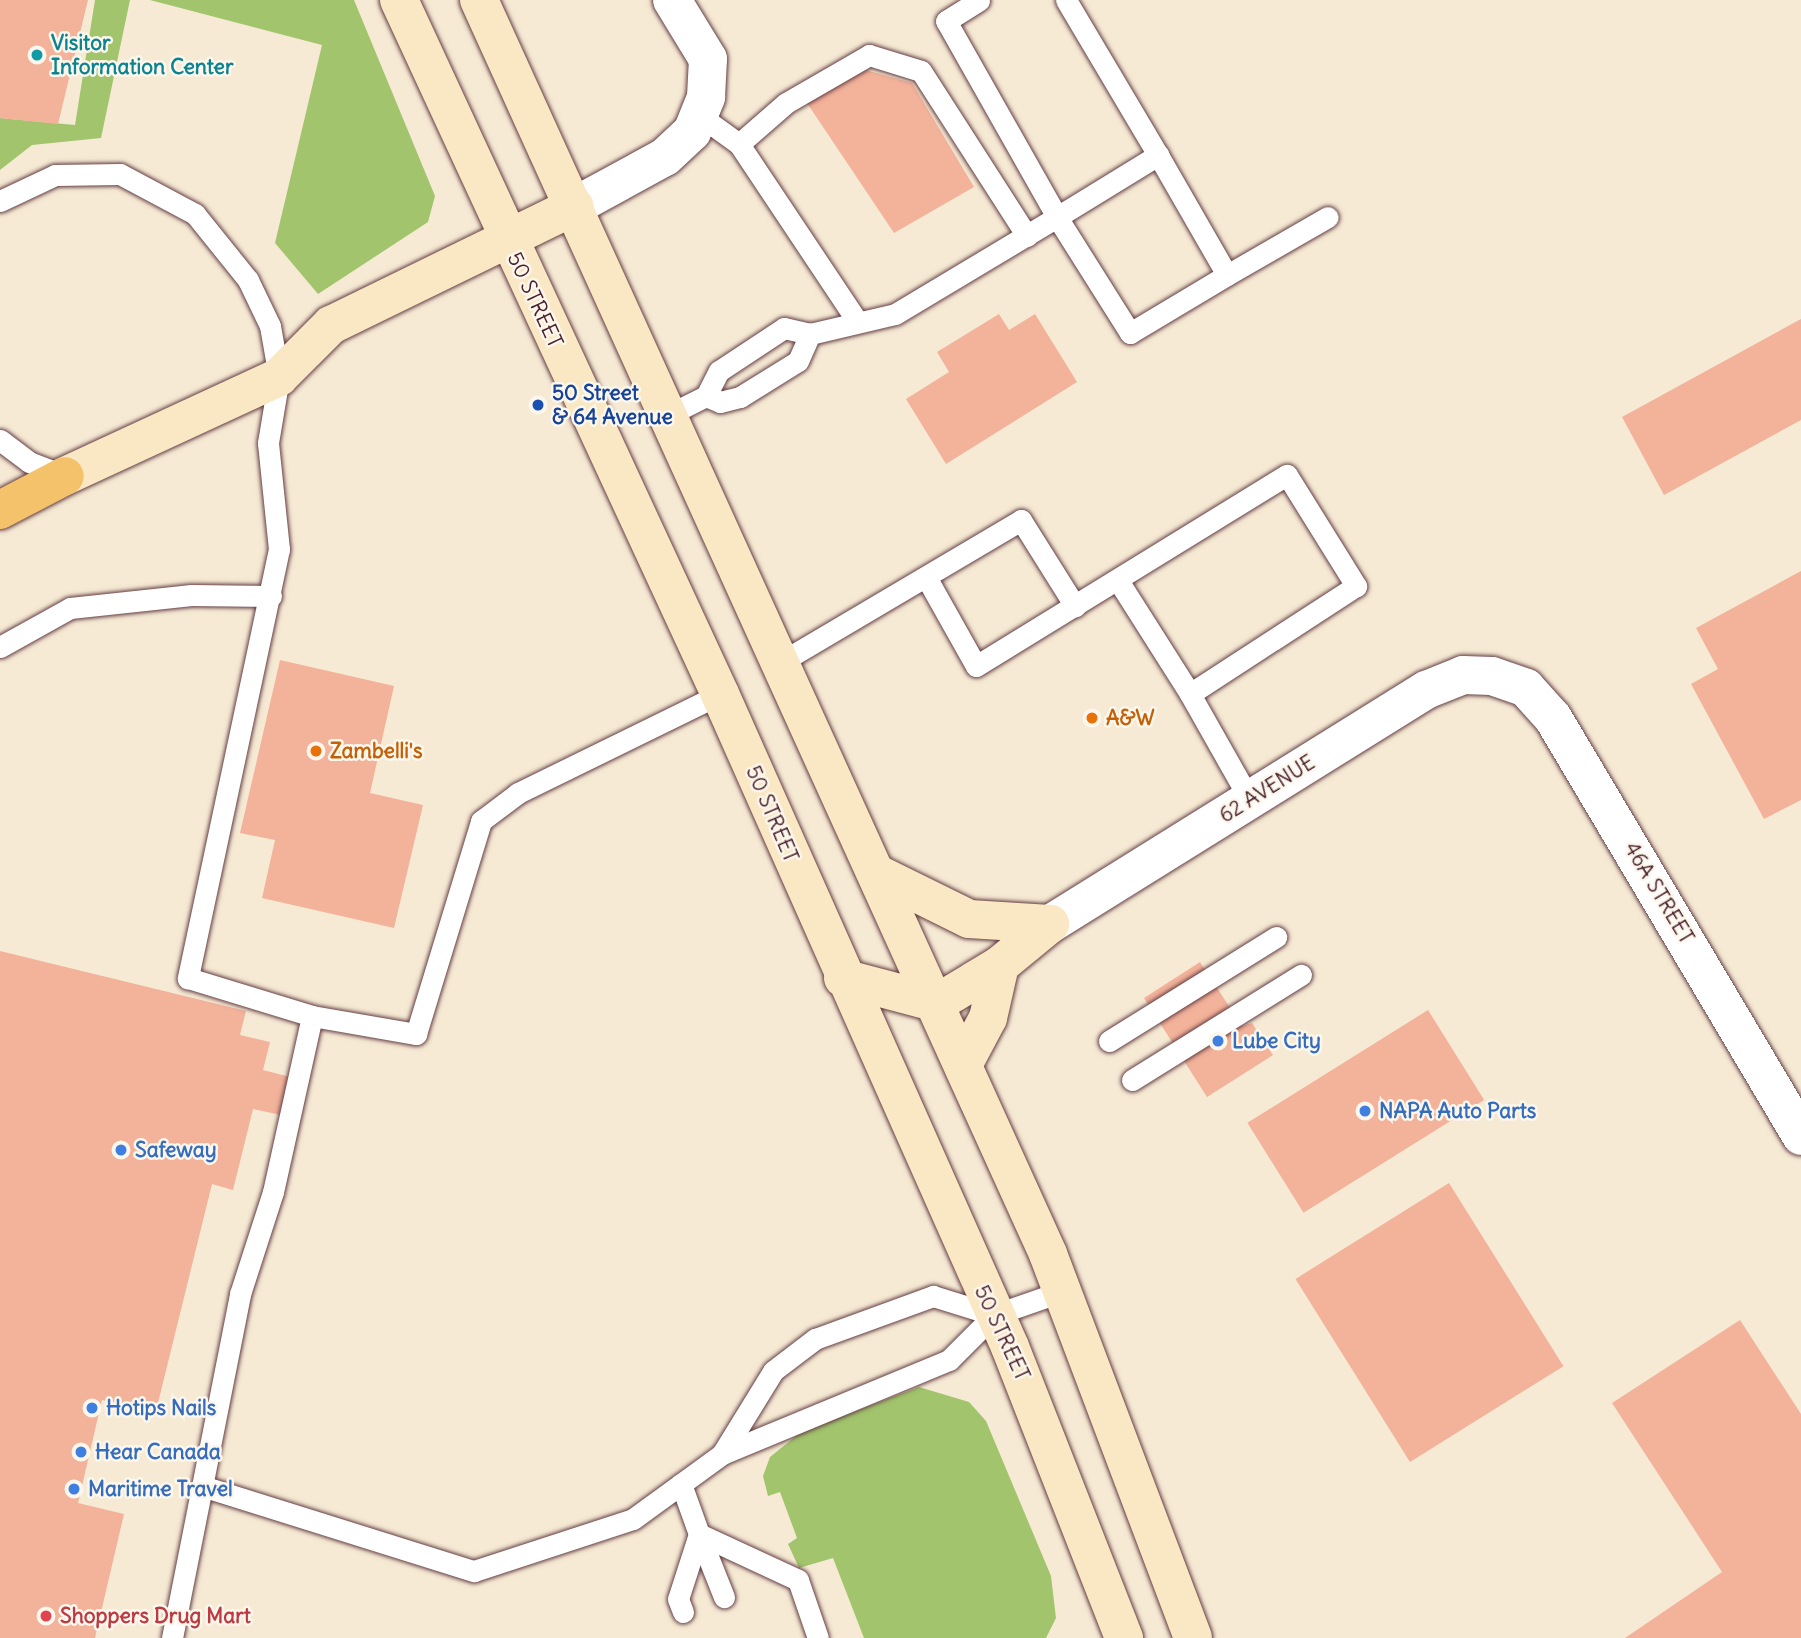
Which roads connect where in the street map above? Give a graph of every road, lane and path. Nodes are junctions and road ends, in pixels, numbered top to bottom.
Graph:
1 (399, 0) edge
2 (479, 0) edge
3 (672, 0) edge
4 (979, 0) edge
5 (1066, 0) edge
6 (699, 115) junction
7 (739, 144) junction
8 (1158, 155) junction
9 (0, 201) edge
10 (575, 206) junction
11 (1057, 217) junction
12 (1328, 217) dead end
13 (1027, 236) junction
14 (506, 238) junction
15 (1227, 275) junction
16 (857, 321) junction
17 (810, 334) junction
18 (279, 377) junction
19 (706, 396) junction
20 (666, 416) junction
21 (0, 440) edge
22 (65, 476) junction
23 (0, 510) edge
24 (926, 577) junction
25 (1119, 582) junction
26 (271, 596) junction
27 (1075, 606) junction
28 (0, 647) edge
29 (781, 662) junction
30 (1492, 676) joint
31 (720, 694) junction
32 (1190, 694) junction
33 (1250, 800) junction
34 (880, 875) junction
35 (1050, 924) junction
36 (1276, 937) dead end
37 (1000, 965) junction
38 (1301, 975) dead end
39 (843, 978) junction
40 (937, 1003) junction
41 (312, 1016) junction
42 (1109, 1041) dead end
43 (963, 1065) junction
44 (1132, 1080) dead end
45 (1801, 1136) edge
46 (1063, 1292) junction
47 (994, 1315) junction
48 (722, 1454) junction
49 (681, 1484) junction
50 (202, 1486) junction
51 (699, 1534) junction
52 (724, 1597) dead end
53 (683, 1612) dead end
54 (172, 1638) edge
55 (818, 1638) edge
56 (1124, 1638) edge
57 (1193, 1638) edge

1 - 14 main road, 50 STREET
2 - 10 main road
3 - 6 street
4 - 11 lane
5 - 8 lane
6 - 7 lane
6 - 10 street
7 - 13 lane
7 - 16 lane
8 - 11 lane
8 - 15 lane
9 - 18 lane
10 - 14 main road
10 - 20 main road
11 - 13 lane
11 - 15 lane
12 - 15 lane
13 - 16 lane
14 - 18 main road
14 - 31 main road, 50 STREET
16 - 17 lane
17 - 19 lane
17 - 19 lane
18 - 22 main road
18 - 26 lane
19 - 20 lane
20 - 29 main road
21 - 22 lane
22 - 23 highway
24 - 27 lane
24 - 27 lane
24 - 29 lane
25 - 27 lane
25 - 32 lane
25 - 32 lane
26 - 28 lane
26 - 41 lane
29 - 34 main road
30 - 33 street, 62 AVENUE
30 - 45 street, 46A STREET
31 - 39 main road, 50 STREET
31 - 41 lane
32 - 33 lane
33 - 35 street, 62 AVENUE
34 - 35 main road
34 - 40 main road
35 - 37 main road
36 - 42 lane
37 - 40 main road
37 - 43 main road
38 - 44 lane
39 - 40 main road
39 - 47 main road, 50 STREET
40 - 43 main road
41 - 50 lane
43 - 46 main road
46 - 47 lane
46 - 57 main road
47 - 48 lane
47 - 48 lane
47 - 56 main road, 50 STREET
48 - 49 lane
49 - 50 lane
49 - 51 lane
50 - 54 lane
51 - 52 lane
51 - 53 lane
51 - 55 lane

